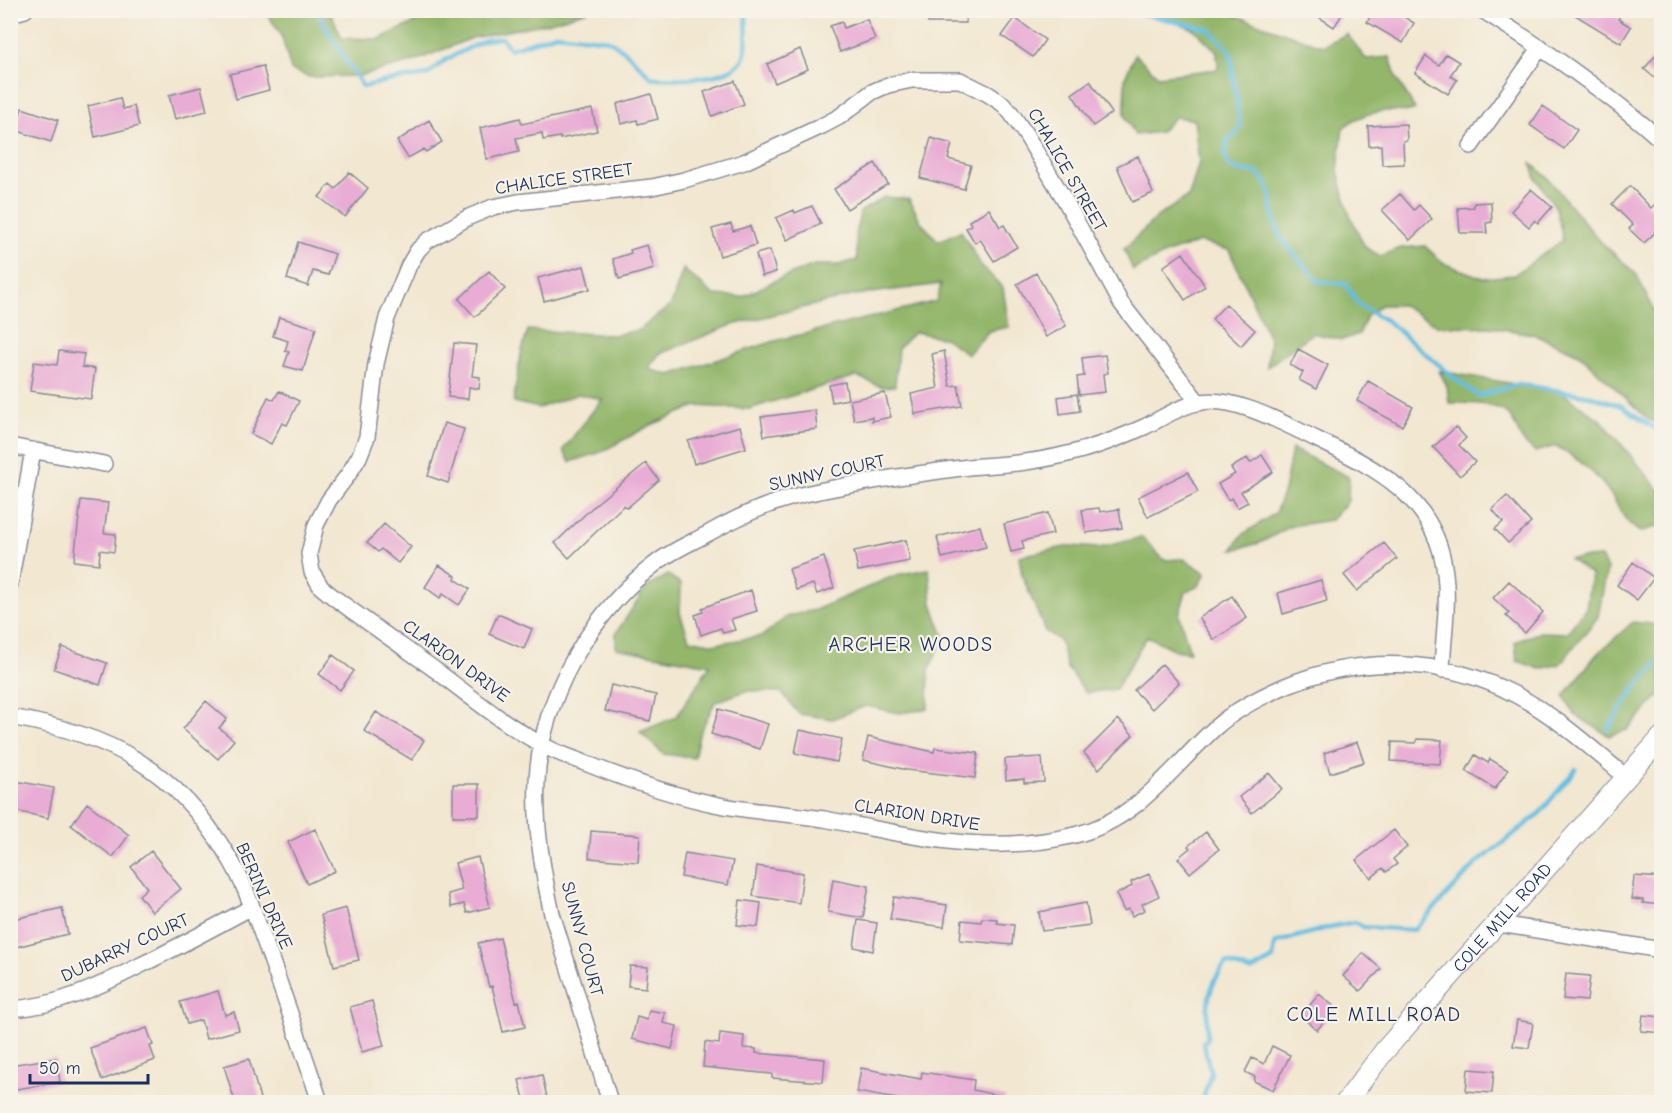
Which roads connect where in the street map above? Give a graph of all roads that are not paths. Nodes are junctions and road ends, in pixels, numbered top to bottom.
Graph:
1 (25, 10) edge
2 (1482, 10) edge
3 (10, 14) edge
4 (1541, 47) junction
5 (1662, 141) edge
6 (1471, 146) dead end
7 (1199, 403) junction
8 (10, 446) edge
9 (33, 450) junction
10 (104, 464) dead end
11 (10, 584) edge
12 (321, 587) joint
13 (1442, 670) junction
14 (10, 717) edge
15 (1662, 737) edge
16 (541, 745) junction
17 (1626, 777) junction
18 (252, 907) junction
19 (1499, 924) junction
20 (1662, 950) edge
21 (10, 1009) edge
22 (320, 1102) edge
23 (610, 1102) edge
24 (1346, 1102) edge

1 - 3 street
2 - 4 street
4 - 5 street
4 - 6 street
7 - 12 street, CHALICE STREET
7 - 13 street
7 - 16 street, SUNNY COURT
8 - 9 street
9 - 10 street
9 - 11 street
12 - 16 street, CLARION DRIVE
13 - 16 street, CLARION DRIVE
13 - 17 street, CLARION DRIVE
14 - 18 street, BERINI DRIVE
15 - 17 street, COLE MILL ROAD
16 - 23 street, SUNNY COURT
17 - 19 street, COLE MILL ROAD
18 - 21 street, DUBARRY COURT
18 - 22 street, BERINI DRIVE
19 - 20 street
19 - 24 street, COLE MILL ROAD

